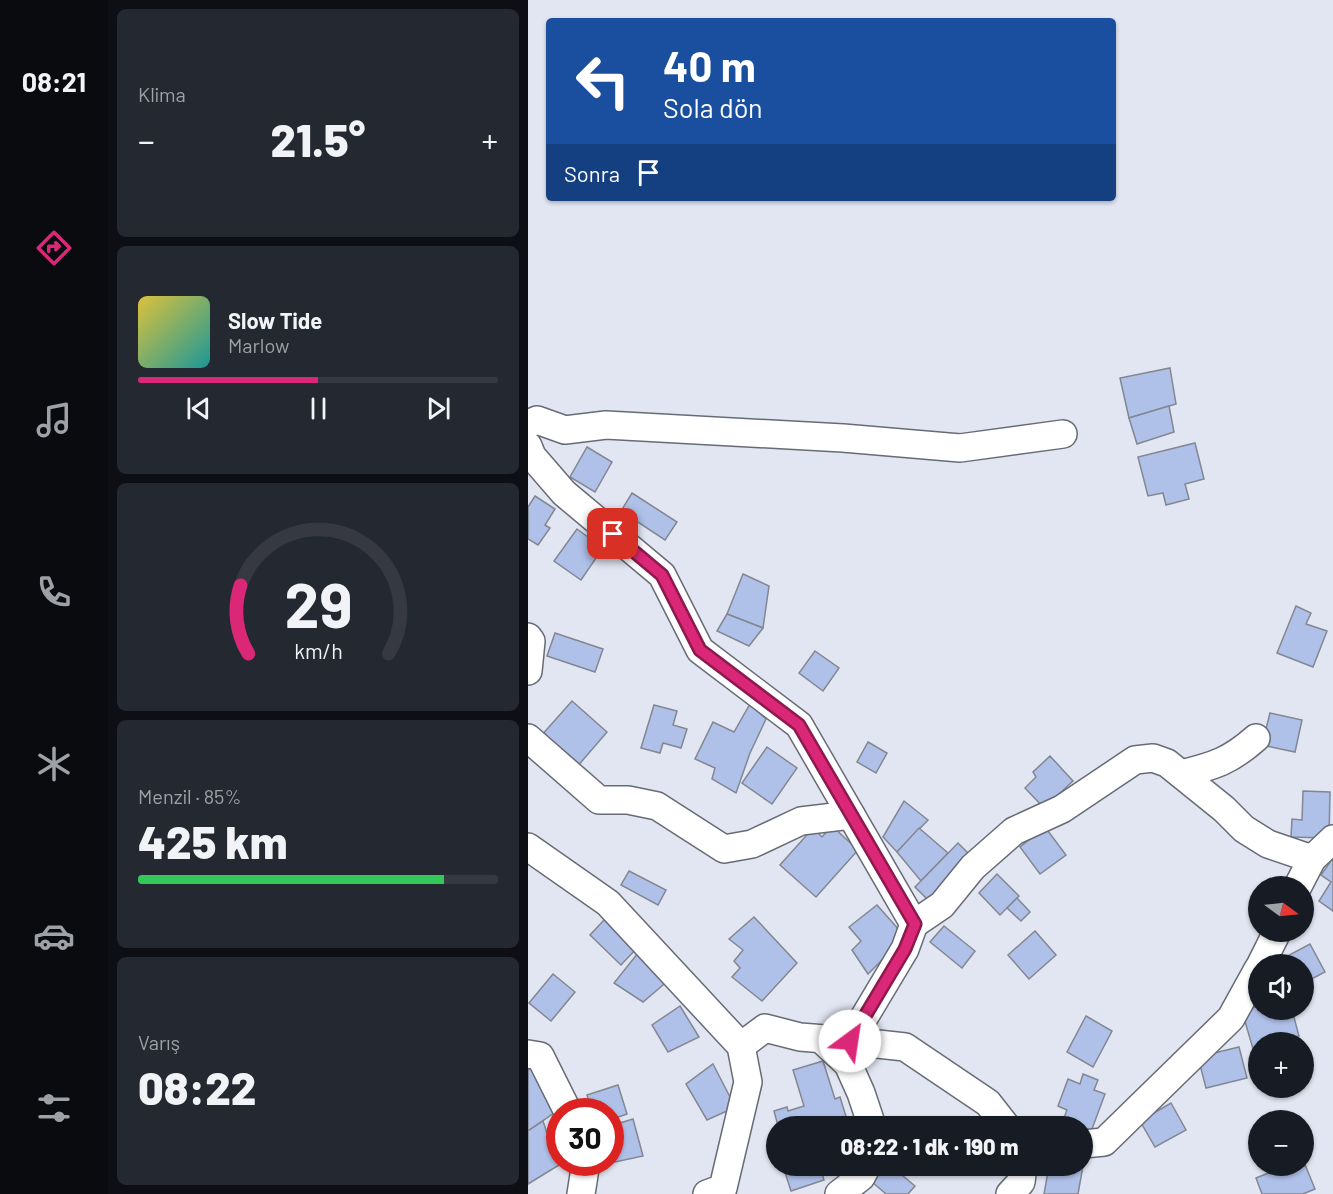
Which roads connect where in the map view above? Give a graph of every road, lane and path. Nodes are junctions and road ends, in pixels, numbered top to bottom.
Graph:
1 (528, 424) edge
2 (1063, 434) dead end
3 (528, 446) edge
4 (528, 637) edge
5 (528, 671) edge
6 (528, 738) edge
7 (1256, 738) dead end
8 (1180, 774) junction
9 (851, 815) junction
10 (1333, 839) edge
11 (528, 847) edge
12 (1312, 859) junction
13 (1303, 876) edge
14 (915, 924) junction
15 (1248, 986) edge
16 (821, 1039) junction
17 (850, 1041) junction
18 (741, 1046) junction
19 (528, 1054) edge
20 (561, 1098) edge
21 (869, 1116) edge
22 (998, 1116) edge
23 (1093, 1143) edge
24 (584, 1176) edge
25 (862, 1176) edge
26 (1022, 1176) edge
27 (724, 1193) edge
28 (581, 1194) edge
29 (840, 1194) edge
30 (1010, 1194) edge

1 - 2 street
3 - 9 street
4 - 5 street
6 - 9 street
7 - 8 street
8 - 12 street
8 - 14 street
9 - 14 street
10 - 12 street
11 - 18 street
12 - 13 street
14 - 17 street
15 - 23 street
16 - 17 street
16 - 18 street
16 - 21 street
17 - 22 street
18 - 27 street
19 - 20 street
24 - 28 street
25 - 29 street
26 - 30 street

